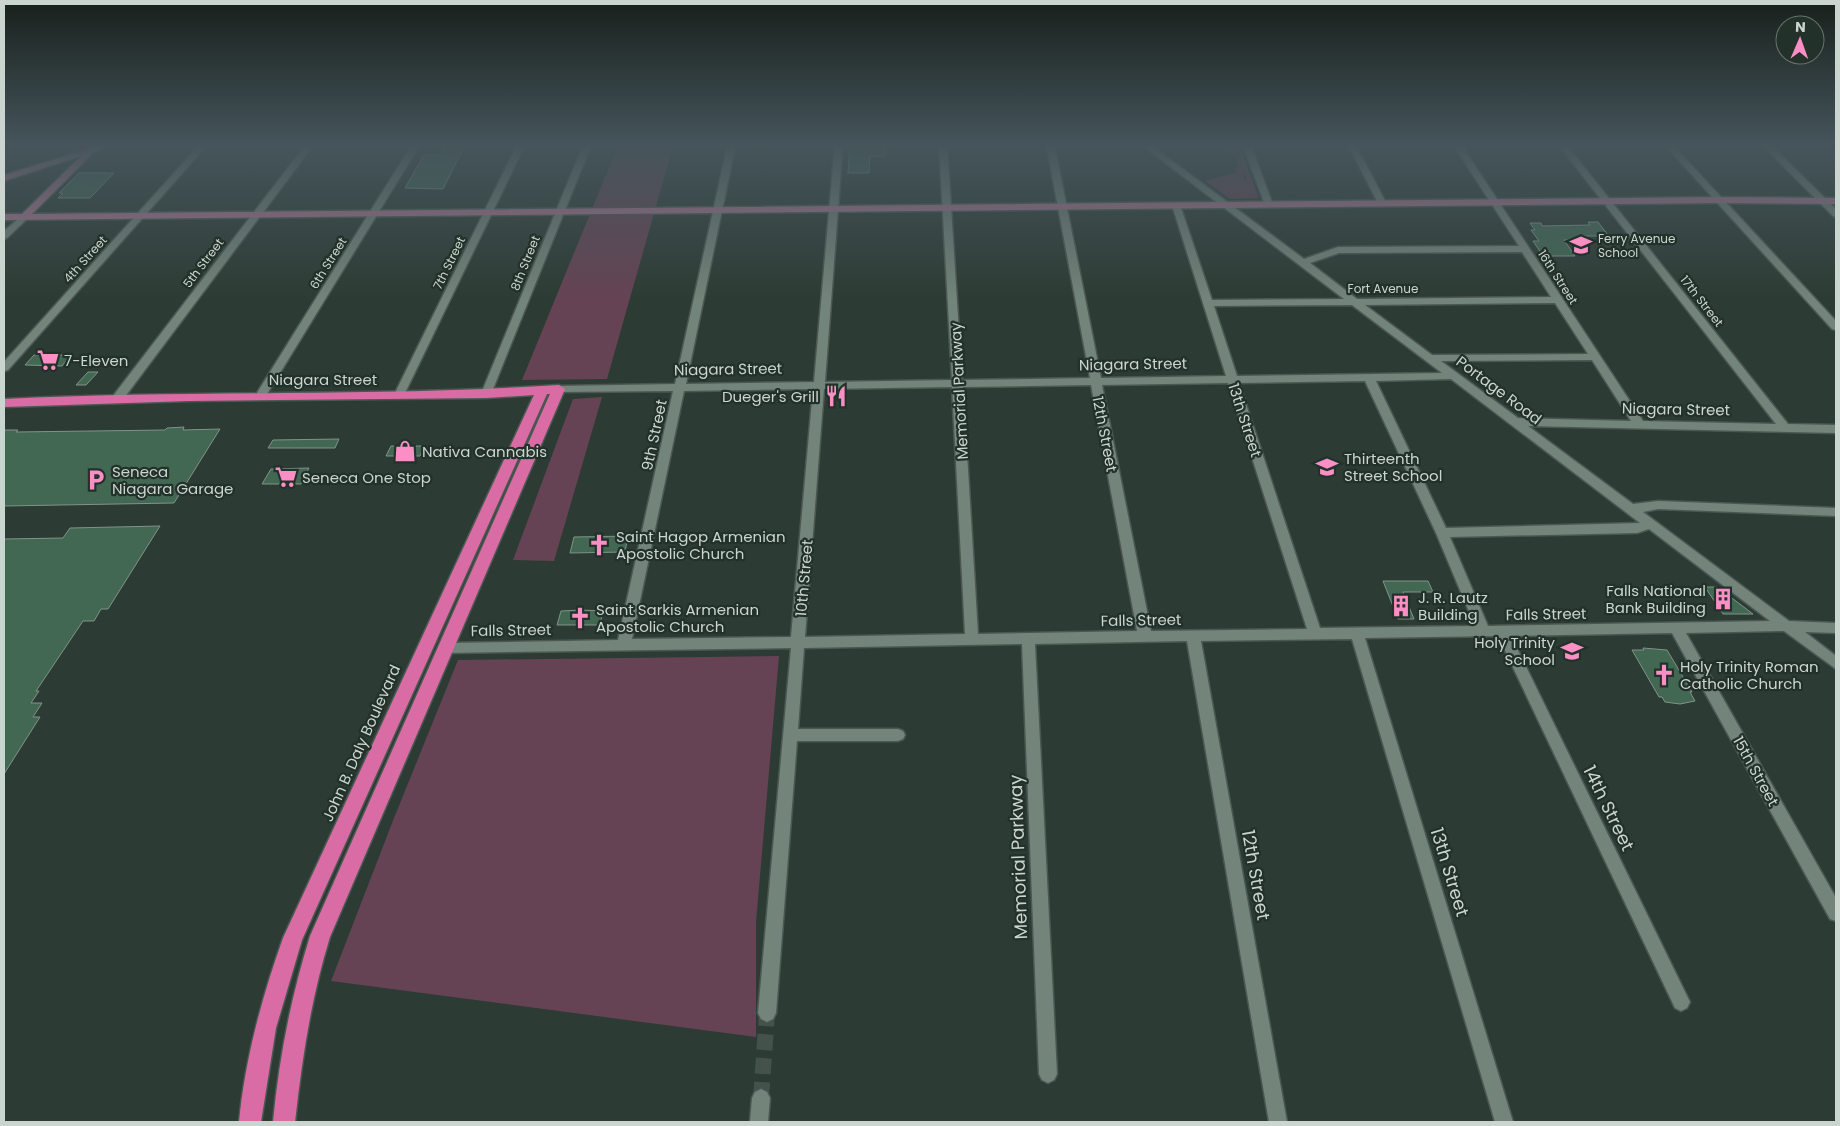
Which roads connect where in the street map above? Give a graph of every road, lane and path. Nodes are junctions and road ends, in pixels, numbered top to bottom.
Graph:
1 (45, 196) edge
2 (158, 196) edge
3 (270, 196) edge
4 (384, 196) edge
5 (496, 196) edge
6 (566, 196) edge
7 (721, 196) edge
8 (835, 196) edge
9 (946, 196) edge
10 (1060, 196) edge
11 (1212, 196) edge
12 (1265, 196) edge
13 (1378, 196) edge
14 (1490, 196) edge
15 (1603, 196) edge
16 (1716, 196) edge
17 (1818, 196) edge
18 (1720, 200) junction
19 (1823, 200) junction
20 (1607, 201) junction
21 (1836, 201) edge
22 (1494, 202) junction
23 (1382, 204) junction
24 (1225, 205) junction
25 (1269, 205) junction
26 (1062, 206) junction
27 (1176, 206) junction
28 (947, 208) junction
29 (834, 209) junction
30 (718, 210) junction
31 (559, 211) junction
32 (488, 212) junction
33 (373, 213) junction
34 (256, 214) junction
35 (1836, 214) edge
36 (140, 215) junction
37 (4, 217) edge
38 (24, 217) junction
39 (4, 236) edge
40 (1525, 249) junction
41 (1302, 262) junction
42 (1558, 300) junction
43 (1354, 301) junction
44 (1208, 304) junction
45 (1836, 327) edge
46 (1594, 357) junction
47 (1429, 358) junction
48 (4, 368) edge
49 (1453, 376) junction
50 (1370, 377) junction
51 (1232, 379) junction
52 (1095, 381) junction
53 (958, 383) junction
54 (820, 384) junction
55 (680, 386) junction
56 (550, 390) junction
57 (486, 394) junction
58 (399, 395) junction
59 (260, 396) junction
60 (117, 398) junction
61 (4, 403) edge
62 (1515, 422) junction
63 (1639, 424) junction
64 (1785, 428) junction
65 (1836, 429) edge
66 (1632, 509) junction
67 (1836, 512) edge
68 (1651, 524) junction
69 (1442, 533) junction
70 (1786, 626) junction
71 (1676, 628) junction
72 (1836, 628) edge
73 (1502, 630) junction
74 (1484, 631) junction
75 (1357, 633) junction
76 (1315, 634) junction
77 (1145, 636) junction
78 (1193, 636) junction
79 (1028, 638) junction
80 (972, 639) junction
81 (798, 642) junction
82 (624, 645) junction
83 (446, 648) junction
84 (1836, 662) edge
85 (791, 735) junction
86 (898, 736) dead end
87 (1836, 913) edge
88 (1681, 1002) dead end
89 (767, 1013) tunnel mouth
90 (1048, 1074) dead end
91 (761, 1098) tunnel mouth
92 (250, 1122) edge
93 (284, 1122) edge
94 (759, 1122) edge
95 (1278, 1122) edge
96 (1504, 1122) edge

1 - 38 main road
2 - 36 street, 4th Street
3 - 34 street, 5th Street
4 - 33 street, 6th Street
5 - 32 street, 7th Street
6 - 31 street, 8th Street
7 - 30 street, 9th Street
8 - 29 street, 10th Street
9 - 28 street, Memorial Parkway
10 - 26 street, 12th Street
11 - 24 street, Portage Road
12 - 25 street
13 - 23 street
14 - 22 street, 16th Street
15 - 20 street, 17th Street
16 - 18 street
17 - 19 street
18 - 19 main road
18 - 20 main road
18 - 45 street
19 - 21 main road
19 - 35 street
20 - 22 main road
20 - 64 street, 17th Street
22 - 23 main road
22 - 40 street, 16th Street
23 - 25 main road
24 - 25 main road
24 - 27 main road
24 - 41 street, Portage Road
26 - 27 main road
26 - 28 main road
26 - 52 street, 12th Street
27 - 44 street, 13th Street
28 - 29 main road
28 - 53 street, Memorial Parkway
29 - 30 main road
29 - 54 street, 10th Street
30 - 31 main road
30 - 55 street, 9th Street
31 - 32 main road
31 - 57 street, 8th Street
32 - 33 main road
32 - 58 street, 7th Street
33 - 34 main road
33 - 59 street, 6th Street
34 - 36 main road
34 - 60 street, 5th Street
36 - 38 main road
36 - 48 street, 4th Street
37 - 38 main road
38 - 39 street
40 - 41 street
40 - 42 street, 16th Street
41 - 43 street, Portage Road
42 - 43 street, Fort Avenue
42 - 46 street, 16th Street
43 - 44 street, Fort Avenue
43 - 47 street, Portage Road
44 - 51 street, 13th Street
46 - 47 street
46 - 63 street, 16th Street
47 - 49 street, Portage Road
49 - 50 street, Niagara Street
49 - 62 street, Portage Road
50 - 51 street, Niagara Street
50 - 69 street
51 - 52 street, Niagara Street
51 - 76 street, 13th Street
52 - 53 street, Niagara Street
52 - 77 street, 12th Street
53 - 54 street, Niagara Street
53 - 80 street, Memorial Parkway
54 - 55 street, Niagara Street
54 - 81 street, 10th Street
55 - 56 street, Niagara Street
55 - 82 street, 9th Street
56 - 57 highway, Niagara Street
56 - 83 highway
56 - 92 highway, John B. Daly Boulevard
57 - 58 highway, Niagara Street
58 - 59 highway, Niagara Street
59 - 60 highway, Niagara Street
60 - 61 highway, Niagara Street
62 - 63 street, Niagara Street
62 - 66 street, Portage Road
63 - 64 street, Niagara Street
64 - 65 street, Niagara Street
66 - 67 street
66 - 68 street, Portage Road
68 - 69 street
68 - 70 street, Portage Road
69 - 74 street
70 - 71 street, Falls Street
70 - 72 street, Falls Street
70 - 84 street, Portage Road
71 - 73 street, Falls Street
71 - 87 street, 15th Street
73 - 74 street, Falls Street
73 - 88 street, 14th Street
74 - 75 street, Falls Street
75 - 76 street, Falls Street
75 - 96 street, 13th Street
76 - 78 street, Falls Street
77 - 78 street, Falls Street
77 - 79 street, Falls Street
78 - 95 street, 12th Street
79 - 80 street, Falls Street
79 - 90 street, Memorial Parkway
80 - 81 street, Falls Street
81 - 82 street, Falls Street
81 - 85 street, 10th Street
82 - 83 street, Falls Street
83 - 93 highway
85 - 86 street
85 - 89 street, 10th Street
91 - 94 street

